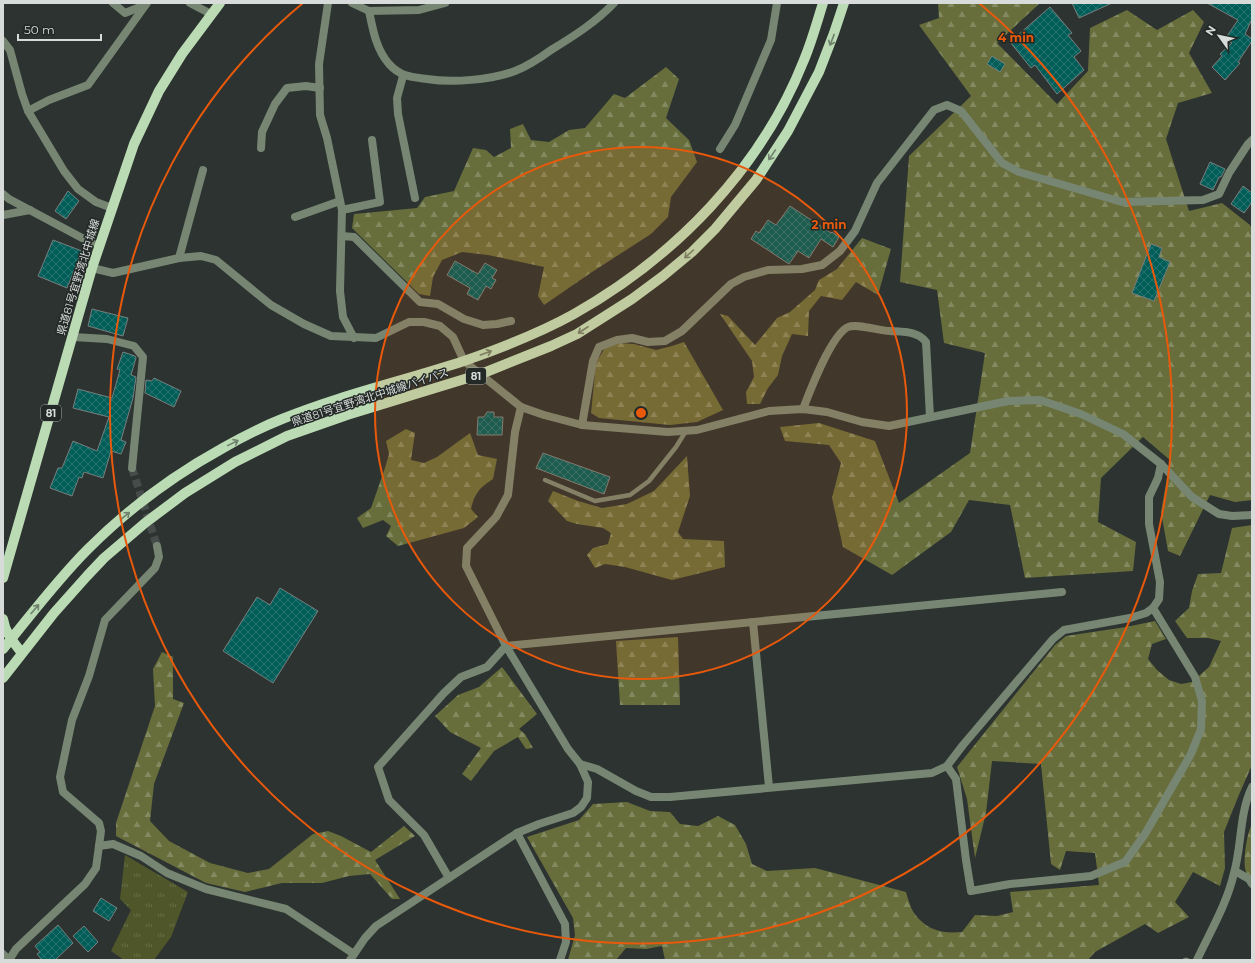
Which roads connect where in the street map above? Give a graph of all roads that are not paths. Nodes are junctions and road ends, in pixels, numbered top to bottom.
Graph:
1 (113, 3) edge
2 (190, 3) edge
3 (220, 3) edge
4 (328, 3) edge
5 (352, 3) edge
6 (445, 3) edge
7 (614, 3) edge
8 (777, 3) edge
9 (823, 3) edge
10 (844, 3) edge
11 (146, 4) edge
12 (369, 11) junction
13 (212, 14) junction
14 (3, 40) edge
15 (403, 76) junction
16 (320, 88) junction
17 (28, 111) junction
18 (372, 140) dead end
19 (1252, 140) edge
20 (261, 148) dead end
21 (720, 149) dead end
22 (203, 170) dead end
23 (3, 194) edge
24 (415, 198) dead end
25 (340, 201) junction
26 (112, 208) junction
27 (30, 210) junction
28 (342, 210) junction
29 (3, 215) edge
30 (295, 218) dead end
31 (342, 236) junction
32 (99, 247) junction
33 (179, 258) junction
34 (92, 268) junction
35 (512, 321) dead end
36 (73, 337) junction
37 (354, 338) junction
38 (464, 361) junction
39 (481, 374) junction
40 (521, 407) junction
41 (803, 409) junction
42 (930, 417) junction
43 (582, 425) junction
44 (686, 431) junction
45 (1161, 464) junction
46 (132, 468) tunnel mouth
47 (545, 480) dead end
48 (1252, 515) edge
49 (157, 546) tunnel mouth
50 (3, 578) edge
51 (1062, 592) dead end
52 (1153, 608) junction
53 (3, 619) edge
54 (753, 622) junction
55 (11, 639) junction
56 (506, 646) junction
57 (3, 649) edge
58 (22, 653) junction
59 (3, 678) edge
60 (580, 764) junction
61 (947, 766) junction
62 (1252, 787) edge
63 (769, 788) junction
64 (517, 833) junction
65 (100, 846) junction
66 (1235, 871) junction
67 (449, 878) junction
68 (1252, 884) edge
69 (3, 954) edge
70 (352, 957) edge
71 (9, 960) edge
72 (560, 960) edge
73 (1197, 960) edge

1 - 11 street
2 - 13 street
3 - 13 main road, 県道81号宜野湾北中城線 / 81
4 - 16 street
5 - 12 street
6 - 12 street
7 - 15 street
8 - 21 street
38 -> 9 main road, 県道81号宜野湾北中城線バイパス / 81
10 -> 39 main road, 県道81号宜野湾北中城線バイパス / 81
11 - 17 street
12 - 15 street
13 - 26 main road, 県道81号宜野湾北中城線 / 81
14 - 17 street
15 - 24 street
16 - 20 street
16 - 25 street
17 - 26 street
18 - 28 street
19 - 43 street
22 - 33 street
23 - 27 street
25 - 28 street
25 - 30 street
26 - 32 main road, 県道81号宜野湾北中城線 / 81
27 - 29 street
27 - 32 street
28 - 31 street
31 - 35 street
31 - 37 street
32 - 34 main road, 県道81号宜野湾北中城線 / 81
33 - 34 street
33 - 37 street
34 - 36 main road, 県道81号宜野湾北中城線 / 81
36 - 46 street
36 - 50 main road, 県道81号宜野湾北中城線 / 81
37 - 38 street
38 - 39 street
55 -> 38 main road, 県道81号宜野湾北中城線バイパス / 81
39 - 40 street
39 - 58 main road, 県道81号宜野湾北中城線バイパス / 81
40 - 43 street
40 - 56 street
41 - 42 street
41 - 42 street
41 - 44 street
42 - 45 street
43 - 44 street
44 - 47 lane
45 - 48 street
45 - 52 street
49 - 65 street
51 - 54 street
52 - 61 street
52 - 61 street
53 - 55 main road
54 - 56 street
54 - 63 street
55 - 57 main road, 81
55 - 58 main road
56 - 60 street
56 - 67 street
58 - 59 main road, 81
60 - 63 street
60 - 64 street
61 - 63 street
62 - 66 street
64 - 67 street
64 - 72 street
65 - 70 street
65 - 71 street
66 - 68 street
66 - 73 street
67 - 70 street
69 - 71 street

